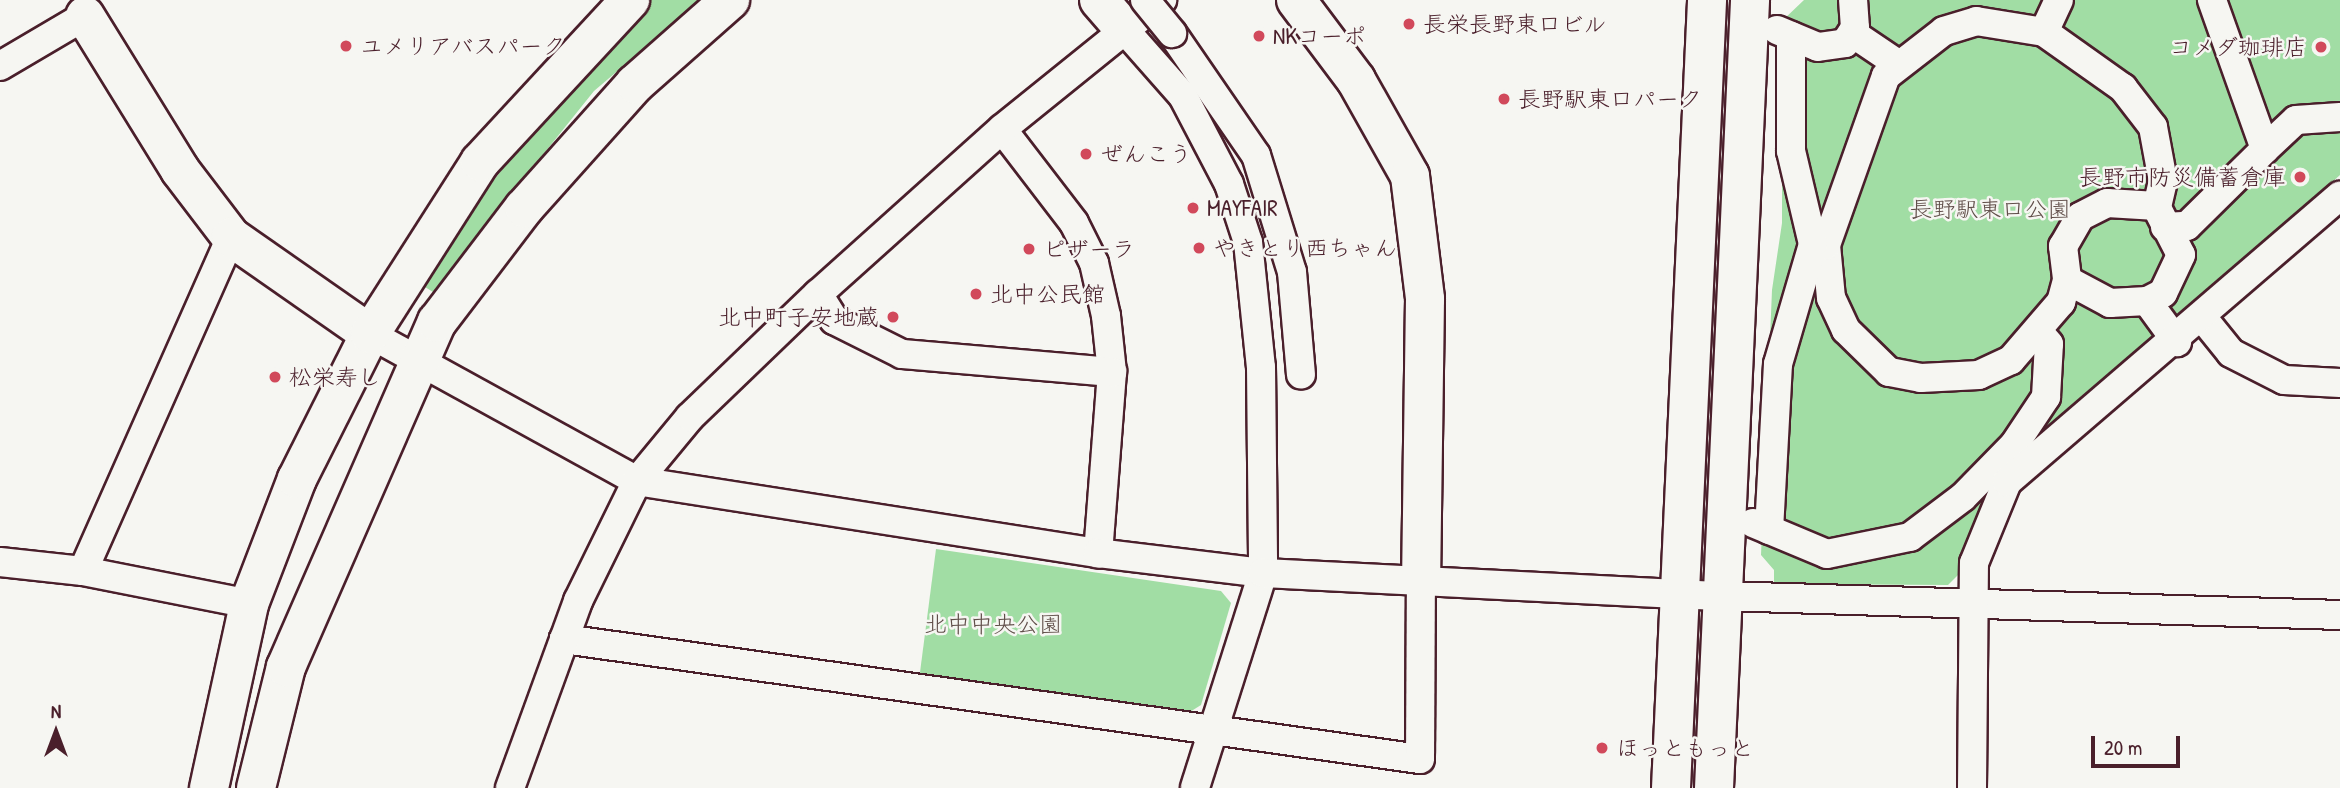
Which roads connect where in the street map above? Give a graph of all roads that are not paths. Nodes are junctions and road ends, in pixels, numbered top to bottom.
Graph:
1 (630, 0) edge
2 (730, 0) edge
3 (1162, 0) edge
4 (1296, 0) edge
5 (1707, 0) edge
6 (1750, 0) edge
7 (1853, 0) edge
8 (2059, 0) edge
9 (2212, 0) edge
10 (1122, 9) edge
11 (85, 16) joint
12 (2044, 32) junction
13 (1852, 33) junction
14 (1898, 64) junction
15 (0, 66) edge
16 (2340, 117) edge
17 (1002, 129) junction
18 (2265, 149) junction
19 (2340, 196) edge
20 (2161, 217) junction
21 (231, 237) junction
22 (1819, 245) junction
23 (2067, 280) junction
24 (818, 294) junction
25 (2147, 301) junction
26 (2202, 317) junction
27 (2038, 331) junction
28 (370, 334) junction
29 (2177, 342) junction
30 (417, 360) junction
31 (1112, 372) junction
32 (1301, 375) dead end
33 (2340, 383) edge
34 (637, 481) junction
35 (1098, 553) junction
36 (0, 562) edge
37 (83, 571) junction
38 (1263, 573) junction
39 (1421, 578) junction
40 (1679, 593) junction
41 (1721, 596) junction
42 (1975, 603) junction
43 (249, 604) junction
44 (2340, 615) edge
45 (564, 639) junction
46 (1216, 732) junction
47 (209, 788) edge
48 (256, 788) edge
49 (510, 788) edge
50 (1195, 788) edge
51 (1671, 788) edge
52 (1714, 788) edge
53 (1972, 788) edge

1 - 28 street
2 - 30 street
3 - 10 street
4 - 39 street
5 - 40 street
6 - 41 street
7 - 13 street
8 - 12 street
9 - 18 street
10 - 17 street
10 - 32 street, bridge
10 - 38 street
11 - 15 street
11 - 21 street
12 - 14 street
12 - 20 street
13 - 14 street
13 - 22 street
14 - 22 street
16 - 18 street
17 - 24 street
17 - 31 street
18 - 20 street
19 - 26 street
20 - 23 street
20 - 25 street
21 - 28 street
21 - 37 street
22 - 27 street
22 - 27 street
23 - 25 street
23 - 27 street
24 - 31 street
24 - 34 street
25 - 29 street
26 - 29 street
26 - 33 street
28 - 30 street
28 - 43 street
29 - 42 street
30 - 34 street
30 - 48 street
31 - 35 street
34 - 35 street
34 - 45 street
35 - 38 street
36 - 37 street
37 - 43 street
38 - 39 street
38 - 46 street
39 - 40 street
39 - 46 street
40 - 41 street
40 - 51 street
41 - 42 street
41 - 52 street
42 - 44 street
42 - 53 street
43 - 47 street
45 - 46 street
45 - 49 street
46 - 50 street

